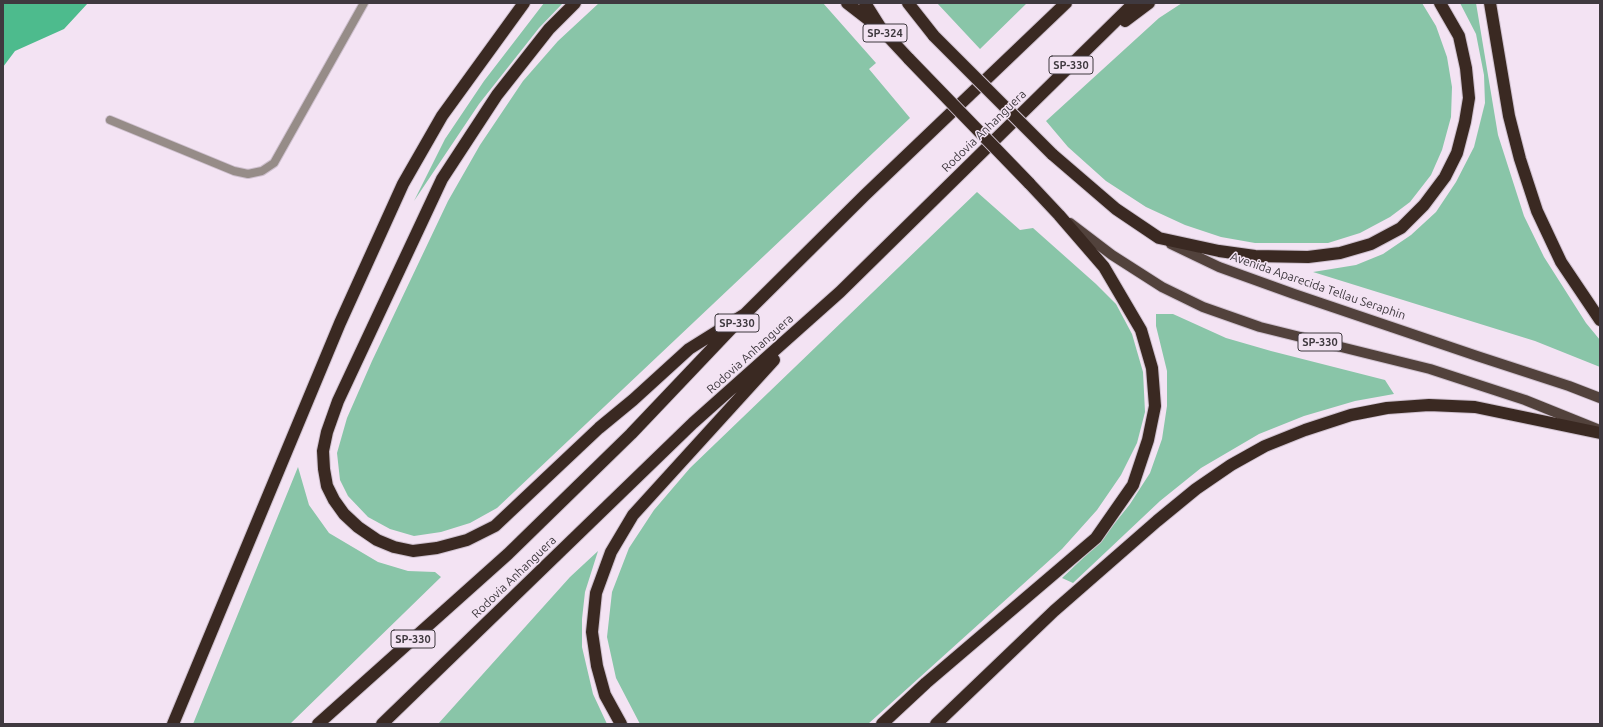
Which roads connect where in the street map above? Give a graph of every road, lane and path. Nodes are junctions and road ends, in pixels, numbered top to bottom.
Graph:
1 (364, 3) edge
2 (524, 3) edge
3 (575, 3) edge
4 (847, 3) edge
5 (865, 3) edge
6 (908, 3) edge
7 (1062, 3) edge
8 (1066, 3) edge
9 (1134, 3) edge
10 (1149, 3) edge
11 (1440, 3) edge
12 (1490, 3) edge
13 (1045, 23) junction
14 (882, 30) junction
15 (1093, 43) junction
16 (110, 120) dead end
17 (1029, 183) joint
18 (1059, 214) junction
19 (1159, 238) junction
20 (840, 292) junction
21 (745, 314) junction
22 (1600, 320) edge
23 (1600, 398) edge
24 (1600, 430) edge
25 (1600, 433) edge
26 (173, 724) edge
27 (318, 724) edge
28 (382, 724) edge
29 (621, 724) edge
30 (882, 724) edge
31 (936, 724) edge

1 - 16 lane
2 - 26 highway
3 - 21 highway
4 - 14 highway
5 - 14 highway, SP-324
6 - 19 highway, Avenida Aparecida Tellau Seraphin / SP-324, bridge
7 - 13 highway
8 - 13 highway, Rodovia Anhanguera / SP-330
9 - 15 highway, Rodovia Anhanguera / SP-330
10 - 15 highway
11 - 19 highway
12 - 22 highway
13 - 21 highway, Rodovia Anhanguera / SP-330
14 - 17 highway, SP-324, bridge
15 - 20 highway, Rodovia Anhanguera / SP-330
17 - 18 highway, SP-330
18 - 24 main road, SP-330
18 - 30 highway
19 - 23 main road, Avenida Aparecida Tellau Seraphin
20 - 28 highway, Rodovia Anhanguera / SP-330
20 - 29 highway
21 - 27 highway, Rodovia Anhanguera / SP-330
25 - 31 highway

